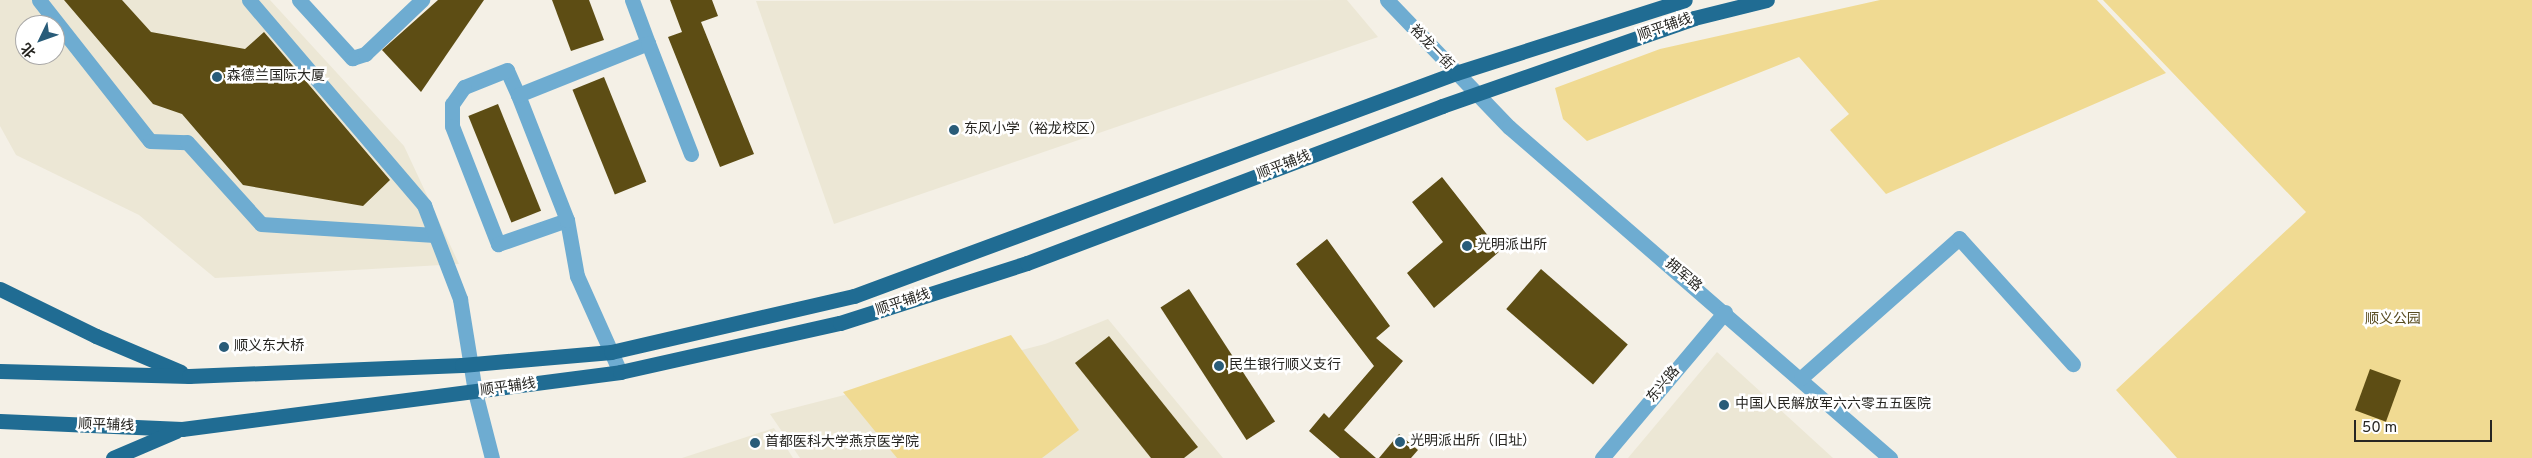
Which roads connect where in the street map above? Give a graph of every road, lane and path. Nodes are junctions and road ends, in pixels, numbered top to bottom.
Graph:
1 (39, 0) edge
2 (249, 0) edge
3 (299, 0) edge
4 (422, 0) edge
5 (632, 0) edge
6 (1387, 0) edge
7 (1685, 0) edge
8 (1767, 0) edge
9 (648, 43) junction
10 (1456, 73) junction
11 (518, 95) junction
12 (1477, 95) junction
13 (691, 154) dead end
14 (567, 220) junction
15 (435, 235) junction
16 (0, 289) edge
17 (1726, 312) junction
18 (611, 352) junction
19 (470, 364) junction
20 (2073, 364) dead end
21 (0, 371) edge
22 (620, 372) junction
23 (189, 376) junction
24 (1801, 378) junction
25 (475, 392) junction
26 (0, 421) edge
27 (182, 429) junction
28 (113, 458) edge
29 (492, 458) edge
30 (1602, 458) edge
31 (1890, 458) edge

1 - 15 street
2 - 15 street
3 - 4 street
5 - 9 street
6 - 10 street, 裕龙一街
7 - 10 main road, 顺平辅线
8 - 12 main road, 顺平辅线
9 - 11 street
9 - 13 street
10 - 12 street, 裕龙一街
10 - 18 main road, 顺平辅线
11 - 14 street
11 - 14 street
12 - 17 street, 拥军路
12 - 22 main road, 顺平辅线
14 - 18 street
15 - 19 street
16 - 23 main road
17 - 24 street, 拥军路
17 - 30 street, 东兴路
18 - 19 main road, 顺平辅线
18 - 22 street
19 - 23 main road, 顺平辅线
19 - 25 street
20 - 24 street
21 - 23 main road, 顺平辅线
22 - 25 main road, 顺平辅线
24 - 31 street, 拥军路
25 - 27 main road, 顺平辅线
25 - 29 street
26 - 27 main road, 顺平辅线
27 - 28 main road

